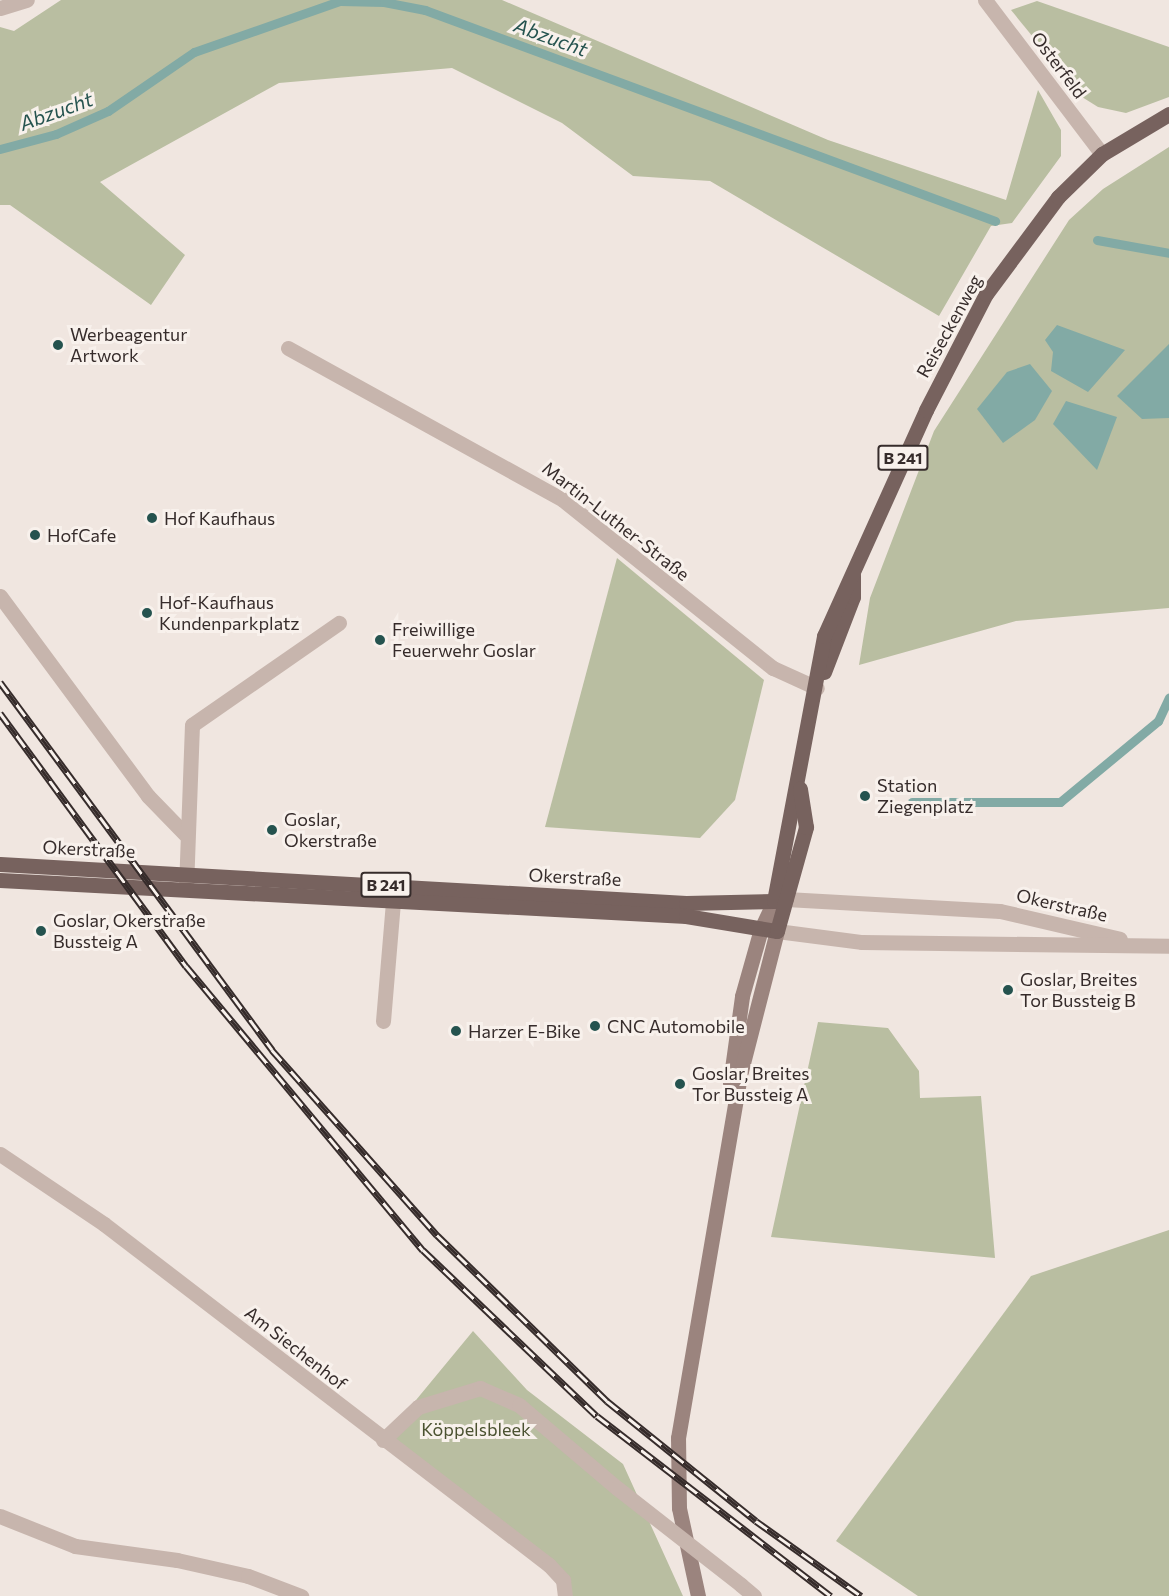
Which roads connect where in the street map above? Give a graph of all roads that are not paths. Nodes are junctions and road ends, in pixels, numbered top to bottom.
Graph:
1 (27, 0) edge
2 (985, 0) edge
3 (0, 8) edge
4 (1169, 114) edge
5 (1169, 125) edge
6 (1131, 135) junction
7 (1102, 154) junction
8 (288, 348) dead end
9 (0, 596) edge
10 (339, 622) dead end
11 (816, 688) junction
12 (185, 834) junction
13 (0, 864) edge
14 (186, 873) junction
15 (0, 880) edge
16 (186, 890) junction
17 (393, 893) junction
18 (780, 900) junction
19 (761, 929) junction
20 (777, 931) junction
21 (1143, 945) junction
22 (1169, 946) edge
23 (383, 1022) dead end
24 (730, 1133) junction
25 (0, 1154) edge
26 (383, 1440) junction
27 (0, 1516) edge
28 (301, 1596) edge
29 (565, 1596) edge
30 (698, 1596) edge
31 (754, 1596) edge

1 - 3 street
2 - 7 street, Osterfeld
4 - 6 main road, Reiseckenweg / B 241
5 - 6 main road, Reiseckenweg / B 241
6 - 7 main road, Reiseckenweg / B 241
7 - 11 main road, Reiseckenweg / B 241
8 - 11 street, Martin-Luther-Straße
9 - 12 street
10 - 12 street
11 - 18 main road, Reiseckenweg / B 241
12 - 14 street
13 - 14 main road, Okerstraße / B 241
14 - 16 street
14 - 17 main road, Okerstraße / B 241
15 - 16 main road, Okerstraße / B 241
16 - 17 main road, Okerstraße / B 241
17 - 18 main road, Okerstraße / B 241
17 - 19 main road, Okerstraße / B 241
17 - 23 street
18 - 19 street, Reiseckenweg
18 - 20 main road, Reiseckenweg / B 241
18 - 21 street, Okerstraße
19 - 20 main road, Okerstraße / B 241
19 - 24 street
20 - 21 street, Okerstraße
20 - 24 street
21 - 22 street, Okerstraße
24 - 30 street
25 - 26 street, Am Siechenhof
26 - 29 street, Am Siechenhof
26 - 31 street, bridge
27 - 28 street

